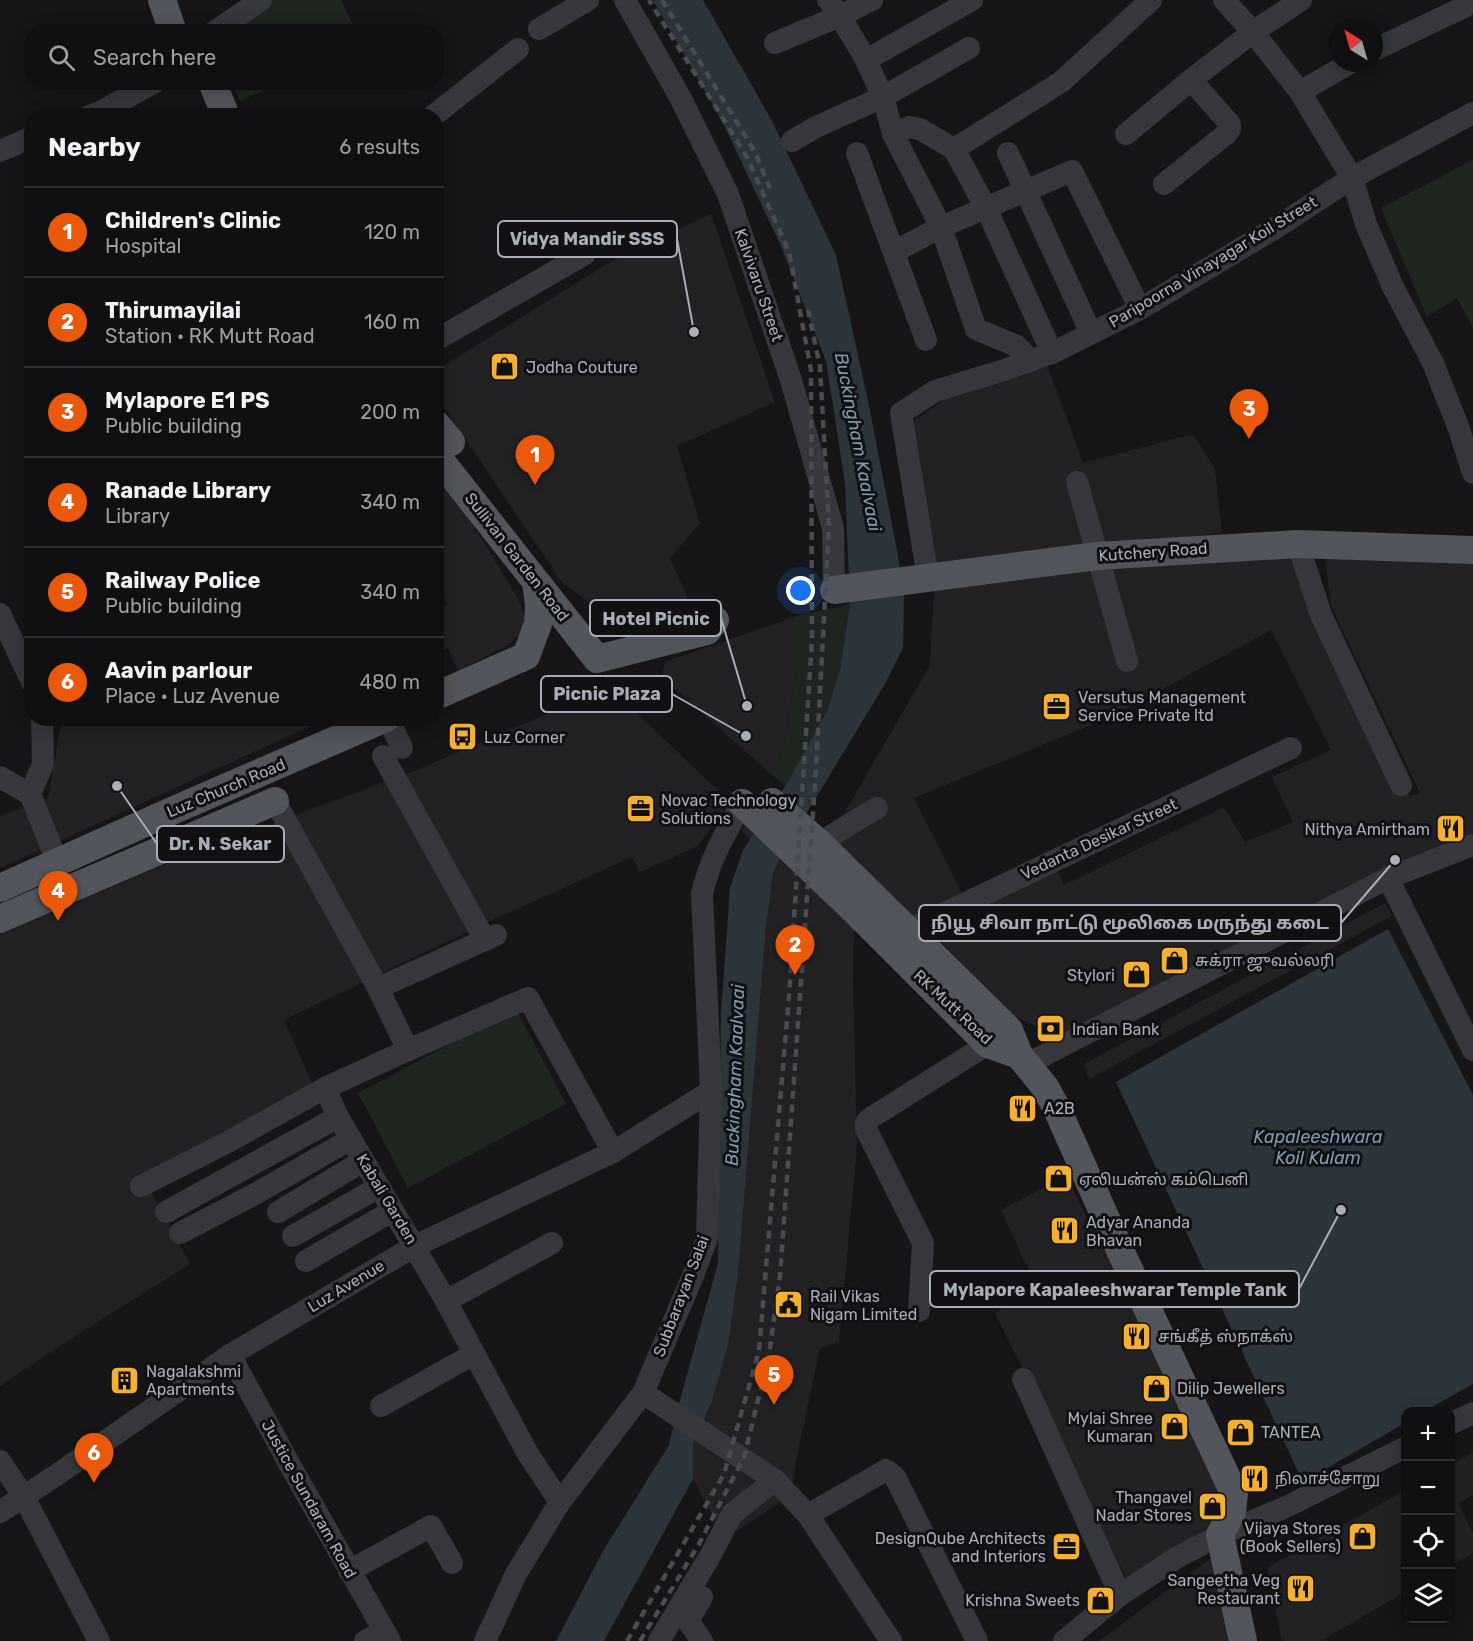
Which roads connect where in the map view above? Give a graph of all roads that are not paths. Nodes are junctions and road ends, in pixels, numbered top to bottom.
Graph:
1 (162, 0) edge
2 (180, 0) edge
3 (261, 0) edge
4 (588, 0) edge
5 (624, 0) edge
6 (872, 0) edge
7 (972, 0) edge
8 (1151, 0) edge
9 (1224, 0) edge
10 (1301, 0) edge
11 (1466, 6) dead end
12 (834, 8) edge
13 (170, 24) edge
14 (188, 24) edge
15 (226, 24) edge
16 (538, 29) dead end
17 (1253, 32) junction
18 (775, 43) dead end
19 (1383, 46) edge
20 (969, 48) dead end
21 (518, 49) dead end
22 (866, 60) junction
23 (1334, 72) edge
24 (1191, 80) junction
25 (140, 90) edge
26 (196, 90) edge
27 (215, 90) edge
28 (1300, 92) junction
29 (882, 97) junction
30 (107, 108) edge
31 (203, 108) edge
32 (223, 108) edge
33 (443, 108) edge
34 (1473, 113) edge
35 (893, 134) junction
36 (1126, 134) dead end
37 (792, 141) dead end
38 (24, 144) edge
39 (954, 148) junction
40 (0, 151) edge
41 (857, 153) dead end
42 (1008, 153) dead end
43 (1352, 178) junction
44 (1164, 184) dead end
45 (1026, 191) junction
46 (986, 208) junction
47 (941, 227) junction
48 (894, 252) junction
49 (585, 254) dead end
50 (1140, 309) junction
51 (1091, 333) junction
52 (444, 335) edge
53 (926, 340) dead end
54 (1041, 357) junction
55 (444, 444) edge
56 (1473, 473) edge
57 (1077, 482) dead end
58 (1298, 544) junction
59 (1473, 550) edge
60 (1097, 556) junction
61 (922, 578) junction
62 (536, 582) junction
63 (841, 589) joint
64 (0, 614) edge
65 (715, 620) dead end
66 (1127, 661) dead end
67 (24, 665) edge
68 (444, 692) edge
69 (42, 726) edge
70 (369, 726) edge
71 (388, 726) edge
72 (1291, 748) dead end
73 (0, 777) edge
74 (1401, 785) dead end
75 (30, 794) junction
76 (275, 801) joint
77 (758, 808) junction
78 (877, 808) dead end
79 (126, 831) junction
80 (817, 841) junction
81 (1473, 845) edge
82 (139, 860) junction
83 (57, 861) junction
84 (1388, 878) junction
85 (0, 888) edge
86 (0, 919) edge
87 (907, 931) junction
88 (378, 988) junction
89 (988, 1044) junction
90 (408, 1050) junction
91 (1473, 1050) edge
92 (1023, 1059) junction
93 (325, 1088) junction
94 (711, 1092) junction
95 (338, 1117) junction
96 (351, 1139) junction
97 (613, 1152) junction
98 (363, 1161) junction
99 (141, 1186) dead end
100 (379, 1187) junction
101 (392, 1211) junction
102 (166, 1212) dead end
103 (278, 1212) dead end
104 (180, 1233) dead end
105 (293, 1236) dead end
106 (552, 1243) dead end
107 (415, 1246) junction
108 (306, 1261) dead end
109 (446, 1301) junction
110 (919, 1311) dead end
111 (474, 1354) junction
112 (230, 1355) junction
113 (1023, 1379) dead end
114 (650, 1398) junction
115 (381, 1406) dead end
116 (1473, 1413) edge
117 (1455, 1422) edge
118 (1401, 1450) edge
119 (0, 1461) edge
120 (770, 1477) junction
121 (24, 1497) junction
122 (560, 1502) junction
123 (0, 1512) edge
124 (808, 1515) junction
125 (1220, 1536) junction
126 (723, 1560) dead end
127 (452, 1563) dead end
128 (349, 1571) junction
129 (1120, 1595) junction
130 (379, 1638) edge
131 (99, 1641) edge
132 (485, 1641) edge
133 (659, 1641) edge
134 (702, 1641) edge
135 (891, 1641) edge
136 (977, 1641) edge
137 (1064, 1641) edge
138 (1243, 1641) edge

1 - 13 main road
2 - 14 main road
3 - 15 street
4 - 16 street
5 - 63 street, Kalvivaru Street
6 - 12 street
7 - 22 street
8 - 39 street
9 - 17 street
10 - 17 street
11 - 19 street
12 - 18 street
12 - 22 street
17 - 24 street
17 - 28 street
20 - 29 street
21 - 33 street
22 - 29 street
23 - 28 street
24 - 36 street
24 - 44 street
25 - 30 street
26 - 31 main road
27 - 32 main road
28 - 43 street
29 - 35 street
29 - 37 street
34 - 43 street, Paripoorna Vinayagar Koil Street
35 - 39 street
35 - 47 street
38 - 40 street
39 - 46 street
41 - 48 street
42 - 45 street
43 - 50 street, Paripoorna Vinayagar Koil Street
43 - 56 street
45 - 46 street
45 - 50 street
45 - 51 street
46 - 47 street
46 - 54 street
47 - 48 street
47 - 54 street
48 - 53 street
49 - 52 street
50 - 51 street, Paripoorna Vinayagar Koil Street
51 - 54 street, Paripoorna Vinayagar Koil Street
54 - 61 street, Paripoorna Vinayagar Koil Street
55 - 62 main road, Sullivan Garden Road
57 - 60 street
58 - 59 main road, Kutchery Road
58 - 60 main road, Kutchery Road
58 - 74 street
60 - 61 main road, Kutchery Road
60 - 66 street
61 - 63 main road, Kutchery Road
62 - 65 main road, Sullivan Garden Road
62 - 68 main road
64 - 67 street
69 - 75 street
70 - 79 main road, Luz Church Road
71 - 88 street
72 - 87 street, Vedanta Desikar Street
73 - 75 street
75 - 83 street
76 - 82 main road, Luz Church Road
76 - 88 street
77 - 80 main road
77 - 89 main road, RK Mutt Road
77 - 94 street, Subbarayan Salai
78 - 80 street
79 - 82 main road
79 - 83 main road, Luz Church Road
80 - 87 main road
81 - 84 street
82 - 86 main road, Luz Church Road
83 - 85 main road, Luz Church Road
84 - 91 street
84 - 92 street
87 - 92 main road
88 - 90 street
89 - 92 main road, RK Mutt Road
89 - 110 street
90 - 93 street
90 - 97 street
92 - 125 main road
93 - 95 street, Kabali Garden
93 - 99 street
94 - 97 street, Luz Avenue
94 - 114 street, Subbarayan Salai
95 - 96 street, Kabali Garden
95 - 102 street
96 - 98 street, Kabali Garden
96 - 104 street
97 - 107 street, Luz Avenue
98 - 100 street, Kabali Garden
98 - 103 street
100 - 101 street, Kabali Garden
100 - 105 street
101 - 107 street, Kabali Garden
101 - 108 street
106 - 109 street
107 - 109 street, Kabali Garden
107 - 112 street, Luz Avenue
109 - 111 street, Kabali Garden
111 - 115 street
111 - 122 street, Kabali Garden
112 - 121 street, Luz Avenue
112 - 128 street, Justice Sundaram Road
113 - 129 street
114 - 120 street
114 - 122 street, Subbarayan Salai
116 - 117 street
118 - 125 street
119 - 121 street
120 - 124 street
120 - 133 street
121 - 123 street, Luz Avenue
121 - 131 street
122 - 132 street, Subbarayan Salai
124 - 135 street
124 - 136 street
125 - 129 street
125 - 138 main road
126 - 134 street
127 - 128 street
128 - 130 street, Justice Sundaram Road
129 - 137 street

